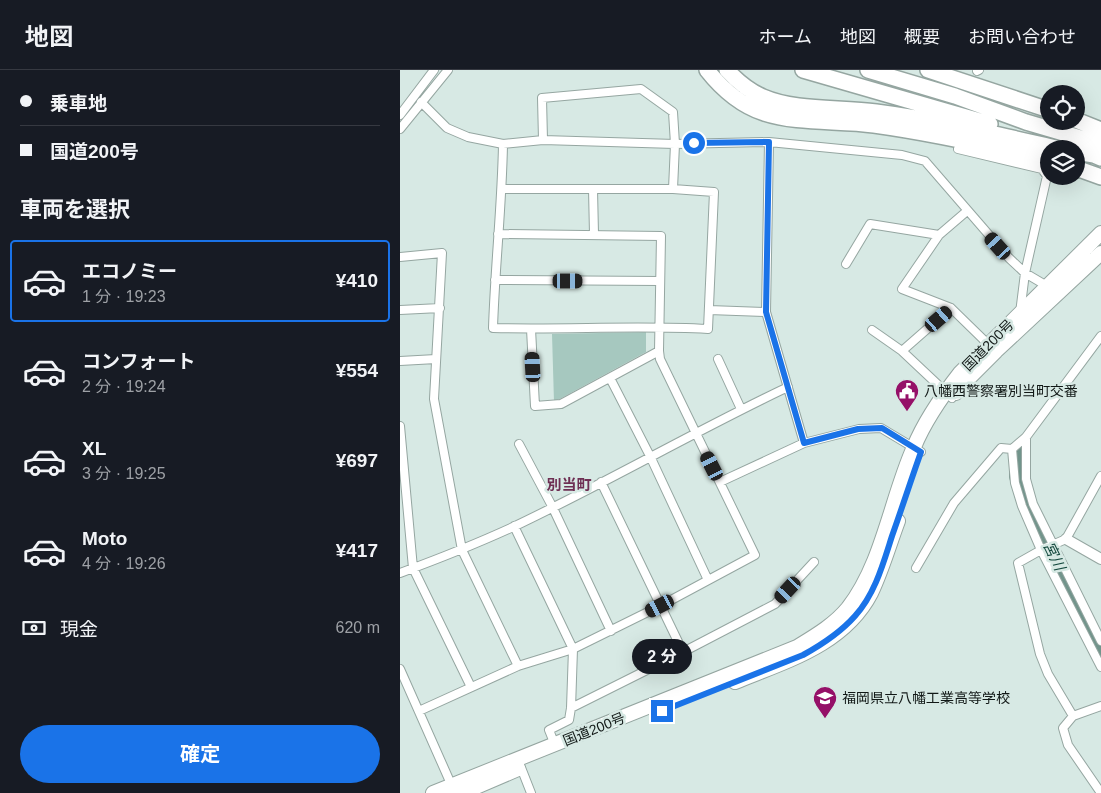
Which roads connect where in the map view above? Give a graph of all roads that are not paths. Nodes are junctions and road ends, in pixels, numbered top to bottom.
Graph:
1 (434, 70) edge
2 (448, 70) edge
3 (707, 70) edge
4 (727, 70) edge
5 (803, 70) edge
6 (857, 70) edge
7 (868, 70) edge
8 (928, 70) edge
9 (955, 96) junction
10 (422, 102) junction
11 (1040, 107) edge
12 (400, 115) edge
13 (400, 129) edge
14 (1085, 130) edge
15 (543, 140) junction
16 (1040, 141) edge
17 (769, 142) junction
18 (503, 144) junction
19 (675, 144) junction
20 (1040, 145) edge
21 (1099, 146) edge
22 (958, 149) dead end
23 (1085, 150) edge
24 (1040, 158) edge
25 (1085, 171) edge
26 (1101, 177) edge
27 (502, 189) junction
28 (593, 189) junction
29 (673, 189) junction
30 (967, 211) junction
31 (1101, 233) edge
32 (498, 234) junction
33 (594, 234) junction
34 (939, 234) junction
35 (1101, 253) edge
36 (400, 257) edge
37 (846, 264) dead end
38 (1025, 273) junction
39 (495, 280) junction
40 (660, 281) junction
41 (1047, 286) junction
42 (440, 308) junction
43 (951, 308) junction
44 (400, 310) edge
45 (709, 310) junction
46 (766, 312) junction
47 (1024, 318) junction
48 (660, 327) junction
49 (531, 329) junction
50 (872, 330) dead end
51 (1101, 336) edge
52 (992, 348) junction
53 (902, 351) junction
54 (659, 352) junction
55 (436, 359) junction
56 (718, 359) dead end
57 (400, 362) edge
58 (610, 378) junction
59 (788, 387) junction
60 (948, 395) junction
61 (741, 409) junction
62 (400, 426) edge
63 (696, 433) junction
64 (1026, 437) junction
65 (804, 443) junction
66 (519, 444) dead end
67 (1012, 449) junction
68 (917, 450) junction
69 (650, 456) junction
70 (1101, 476) edge
71 (601, 482) junction
72 (720, 482) junction
73 (552, 506) junction
74 (514, 526) junction
75 (1066, 539) junction
76 (1048, 547) junction
77 (462, 550) junction
78 (1101, 559) edge
79 (814, 562) dead end
80 (413, 568) junction
81 (916, 568) dead end
82 (400, 573) edge
83 (708, 580) junction
84 (660, 606) junction
85 (611, 631) junction
86 (1101, 641) edge
87 (573, 649) junction
88 (683, 652) junction
89 (518, 666) junction
90 (1101, 667) edge
91 (400, 669) edge
92 (471, 687) junction
93 (1101, 706) edge
94 (571, 708) junction
95 (419, 710) junction
96 (1073, 716) junction
97 (555, 745) junction
98 (519, 764) junction
99 (456, 791) edge
100 (433, 793) edge
101 (531, 793) edge
102 (1101, 793) edge

1 - 12 street
2 - 10 street
3 - 24 highway
4 - 20 highway
5 - 16 highway
6 - 9 highway
7 - 9 highway
8 - 11 highway
9 - 21 highway
10 - 13 street
10 - 18 street
14 - 21 highway
15 - 18 street
15 - 19 street
15 - 19 street
17 - 19 street
17 - 30 street
17 - 46 street
18 - 27 street
19 - 29 street
21 - 23 highway
22 - 38 street
25 - 26 highway
27 - 28 street
27 - 32 street
28 - 29 street
28 - 33 street
29 - 45 street
30 - 34 street
30 - 38 street
31 - 41 highway, 国道200号
32 - 33 street
32 - 39 street
33 - 40 street
34 - 37 street
34 - 43 street
35 - 47 highway, 国道200号
36 - 42 street
38 - 41 street
38 - 47 street
39 - 40 street
39 - 49 street
40 - 48 street
41 - 47 highway, 国道200号
42 - 44 street
42 - 55 street
43 - 52 street
43 - 53 street
45 - 46 street
45 - 48 street
46 - 59 street
47 - 52 highway, 国道200号
48 - 49 street
48 - 54 street
49 - 58 street
50 - 53 street
51 - 64 street
52 - 60 highway, 国道200号
53 - 60 street
54 - 58 street
54 - 63 street
55 - 57 street
55 - 77 street
56 - 61 street
58 - 69 street
59 - 61 street
59 - 65 street
60 - 68 highway, 国道200号
61 - 63 street
62 - 80 street
63 - 69 street
63 - 72 street
64 - 67 street
64 - 76 street
65 - 68 street
65 - 72 street
66 - 73 street
67 - 76 street
67 - 81 street
68 - 97 highway, 国道200号
68 - 98 highway, 国道200号
69 - 71 street
69 - 83 street
70 - 75 street
71 - 73 street
71 - 84 street
72 - 83 street
73 - 74 street
73 - 85 street
74 - 77 street
74 - 87 street
75 - 76 street
75 - 78 street
76 - 86 street
76 - 90 street
76 - 96 street
77 - 80 street
77 - 89 street
79 - 88 street
80 - 82 street
80 - 92 street
83 - 84 street
84 - 85 street
84 - 88 street
85 - 87 street
87 - 89 street
87 - 94 street
88 - 94 street
89 - 92 street
91 - 95 street
92 - 95 street
93 - 96 street
94 - 97 street
95 - 99 street
96 - 102 street
97 - 98 highway, 国道200号
98 - 99 highway, 国道200号
98 - 101 street
99 - 100 highway, 国道200号

